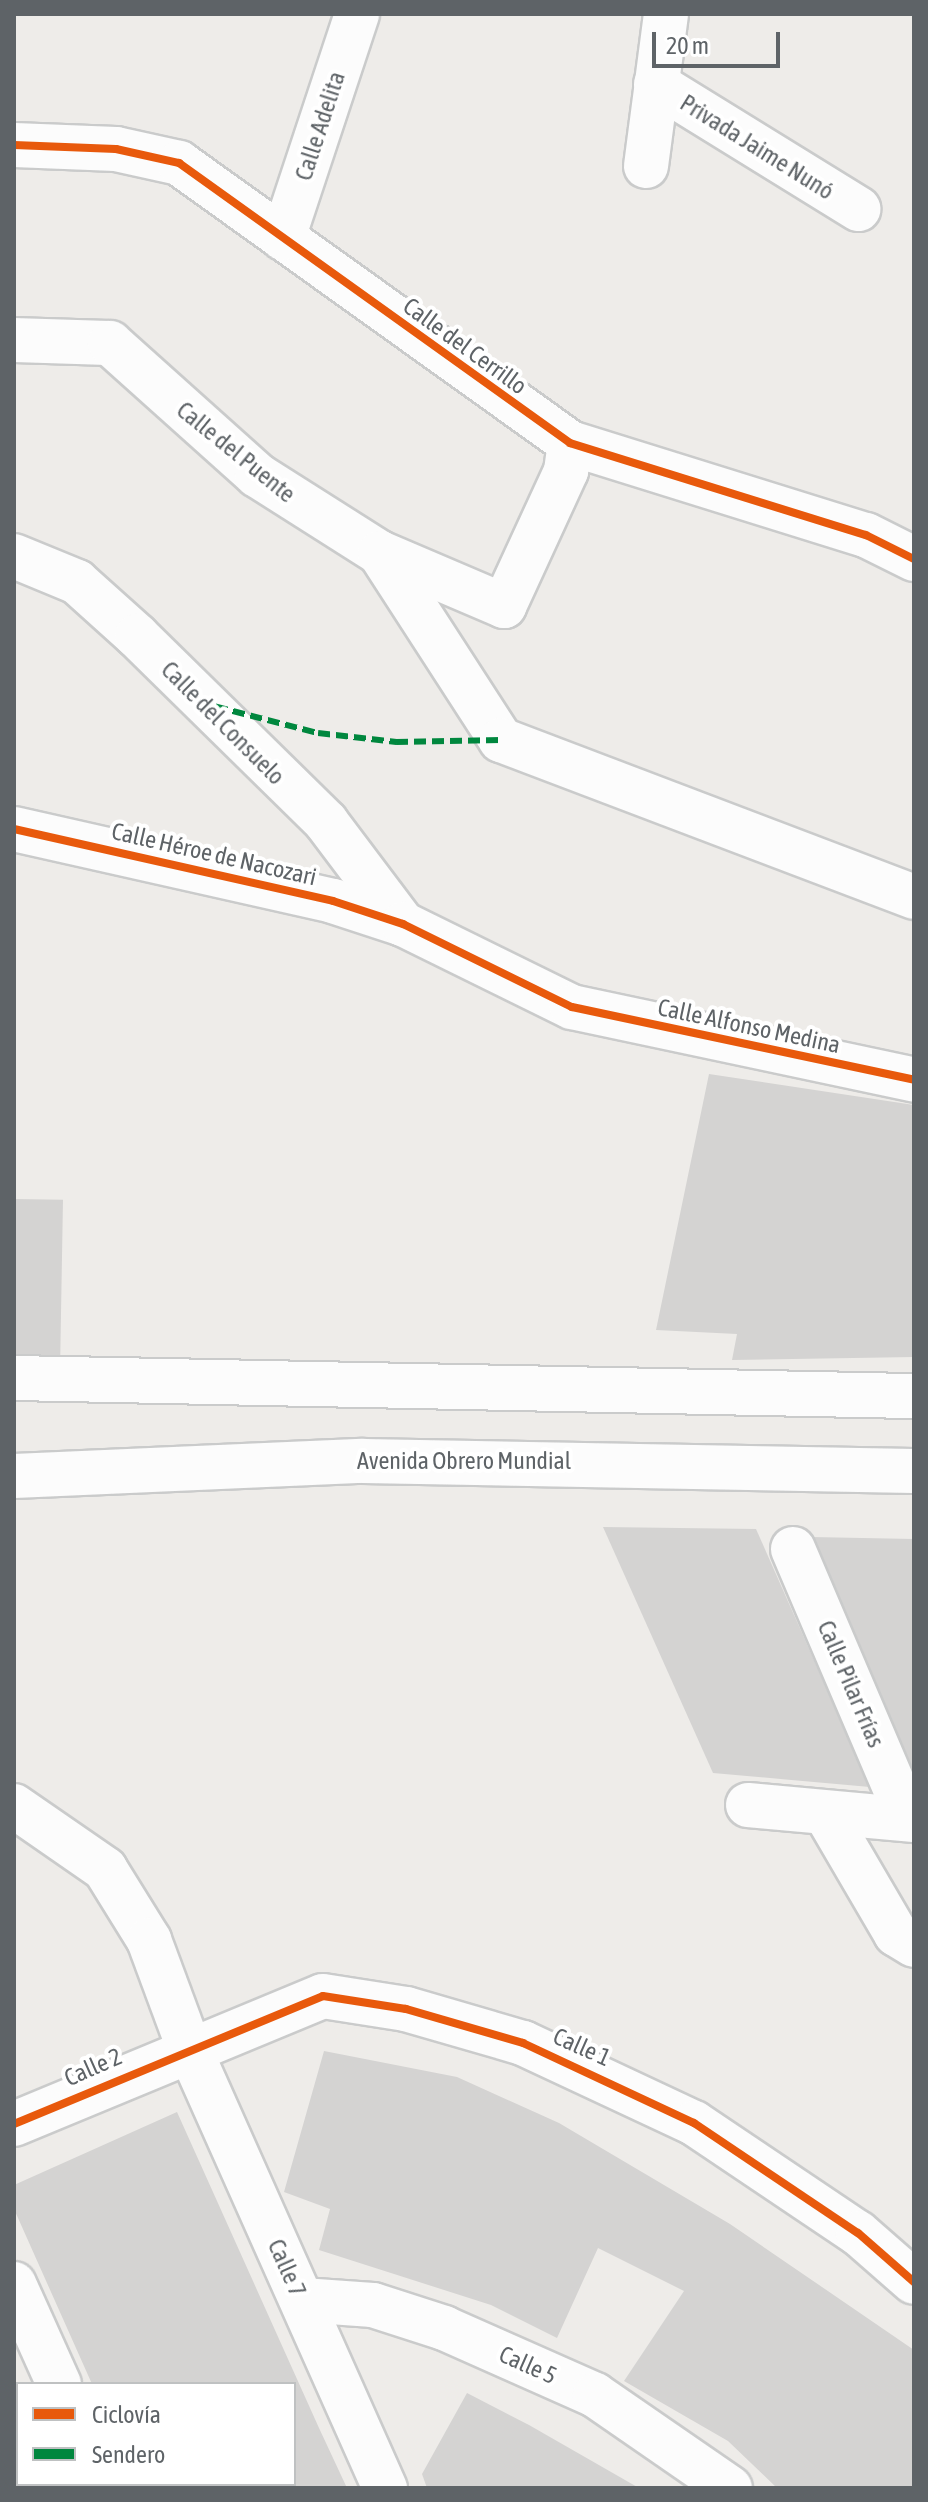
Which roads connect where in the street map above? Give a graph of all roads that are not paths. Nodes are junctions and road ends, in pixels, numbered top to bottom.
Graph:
1 (357, 14) edge
2 (666, 14) edge
3 (656, 84) junction
4 (14, 145) edge
5 (646, 166) dead end
6 (858, 209) dead end
7 (283, 238) junction
8 (14, 340) edge
9 (570, 443) junction
10 (380, 553) junction
11 (14, 556) edge
12 (914, 559) edge
13 (14, 829) edge
14 (914, 897) edge
15 (403, 924) junction
16 (914, 1080) edge
17 (14, 1378) edge
18 (914, 1396) edge
19 (914, 1471) edge
20 (23, 1482) edge
21 (793, 1549) dead end
22 (748, 1805) dead end
23 (14, 1806) edge
24 (826, 1814) junction
25 (911, 1820) edge
26 (914, 1945) edge
27 (189, 2048) junction
28 (14, 2124) edge
29 (914, 2282) edge
30 (14, 2284) edge
31 (302, 2300) junction
32 (58, 2382) edge
33 (385, 2488) edge
34 (730, 2488) edge

1 - 7 street, Calle Adelita
2 - 3 street
3 - 5 street
3 - 6 street, Privada Jaime Nunó
4 - 7 street, Calle del Cerrillo
7 - 9 street, Calle del Cerrillo
8 - 10 street, Calle del Puente
9 - 10 street, Calle del Puente
9 - 12 street, Calle del Cerrillo
10 - 14 street
11 - 15 street, Calle del Consuelo
13 - 15 street, Calle Héroe de Nacozari
15 - 16 street, Calle Alfonso Medina
17 - 18 street
19 - 20 street, Avenida Obrero Mundial
21 - 25 street, Calle Pilar Frías
22 - 24 street
23 - 27 street, Calle 7
24 - 25 street
24 - 26 street
27 - 28 street, Calle 2
27 - 29 street, Calle 1
27 - 31 street, Calle 7
30 - 32 street
31 - 33 street, Calle 7
31 - 34 street, Calle 5

